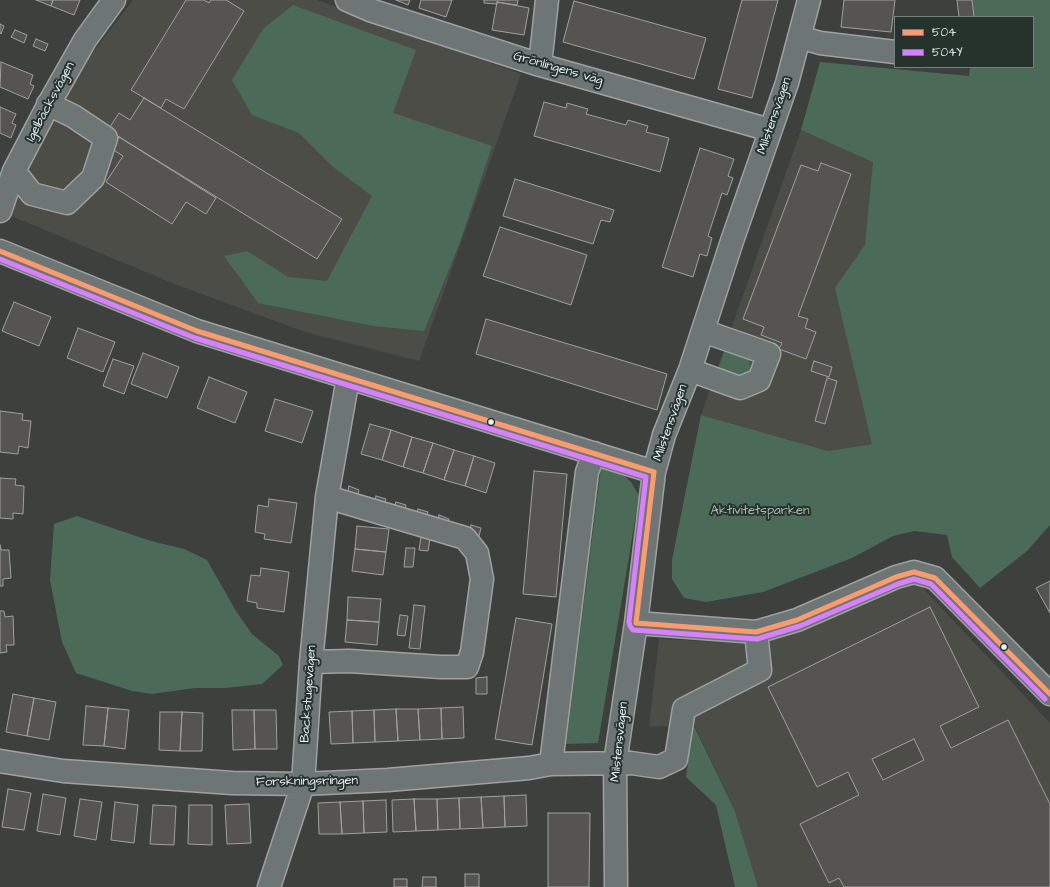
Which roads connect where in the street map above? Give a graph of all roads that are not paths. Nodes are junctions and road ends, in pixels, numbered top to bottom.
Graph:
1 (114, 0) edge
2 (348, 0) edge
3 (547, 0) edge
4 (809, 0) edge
5 (799, 37) junction
6 (894, 52) edge
7 (540, 65) junction
8 (48, 104) junction
9 (770, 130) junction
10 (14, 171) junction
11 (0, 211) edge
12 (0, 251) edge
13 (703, 331) junction
14 (690, 370) junction
15 (348, 378) junction
16 (594, 453) junction
17 (654, 472) junction
18 (327, 497) junction
19 (636, 623) junction
20 (756, 632) junction
21 (311, 662) junction
22 (1050, 694) edge
23 (0, 761) edge
24 (615, 763) junction
25 (550, 764) junction
26 (303, 784) junction
27 (269, 887) edge
28 (616, 887) edge

1 - 8 street, Igelbäcksvägen
2 - 7 street, Grönlingens väg
3 - 7 street
4 - 5 street, Milstensvägen
5 - 6 street
5 - 9 street, Milstensvägen
7 - 9 street, Grönlingens väg
8 - 10 street, Igelbäcksvägen
8 - 10 street
9 - 13 street, Milstensvägen
10 - 11 street, Igelbäcksvägen
12 - 15 street
13 - 14 street, Milstensvägen
13 - 14 street
14 - 17 street, Milstensvägen
15 - 16 street
15 - 18 street, Backstugevägen
16 - 17 street
16 - 25 street
17 - 19 street, Milstensvägen
18 - 21 street, Backstugevägen
18 - 21 street
19 - 20 street
19 - 24 street, Milstensvägen
20 - 22 street
20 - 24 street, Forskningsringen
21 - 26 street, Backstugevägen
23 - 26 street, Forskningsringen
24 - 25 street, Forskningsringen
24 - 28 street, Milstensvägen
25 - 26 street, Forskningsringen
26 - 27 street, Backstugevägen

